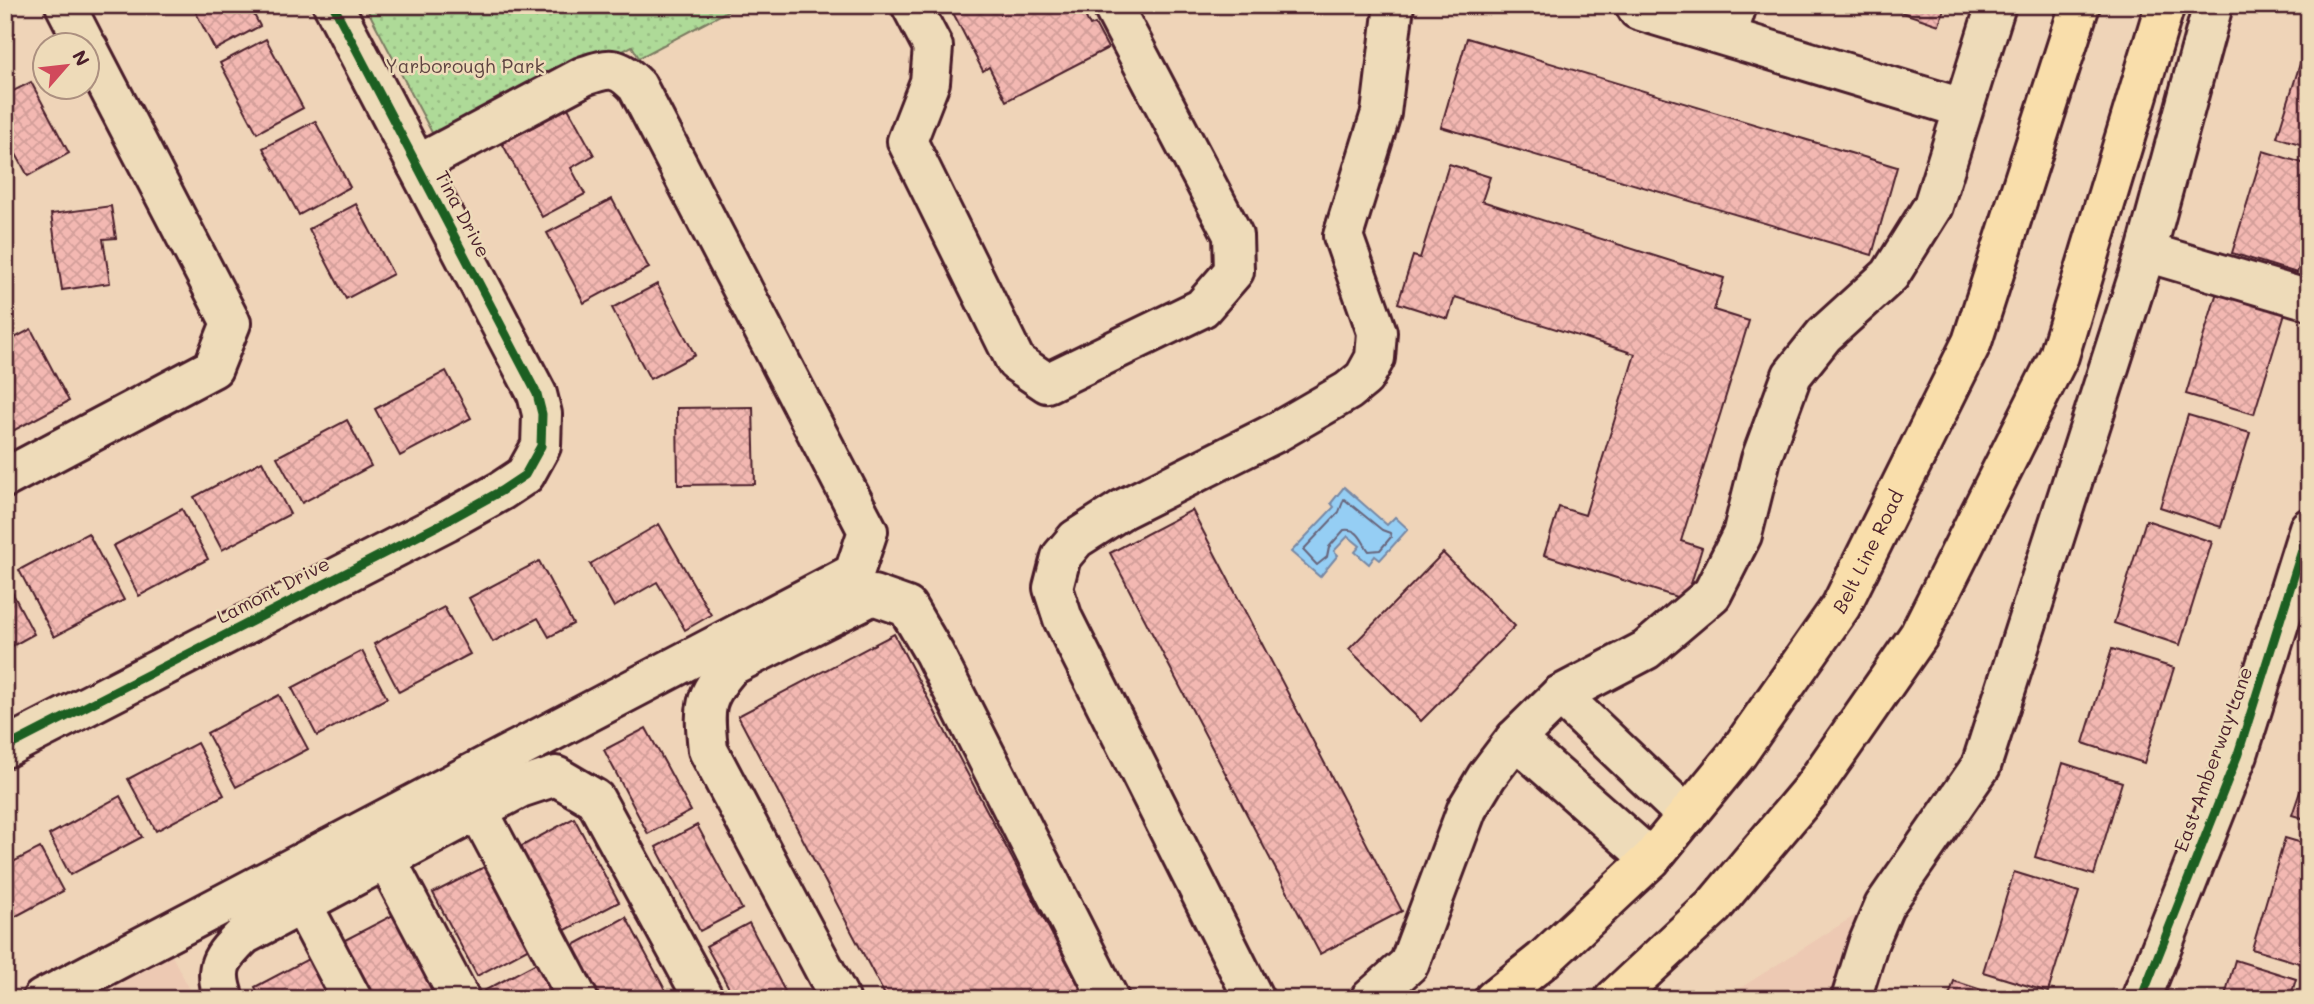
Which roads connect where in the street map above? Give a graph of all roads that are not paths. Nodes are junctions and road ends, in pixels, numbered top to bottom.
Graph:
1 (65, 5) edge
2 (333, 5) edge
3 (911, 5) edge
4 (1112, 5) edge
5 (1394, 5) edge
6 (1635, 5) edge
7 (1996, 5) edge
8 (2080, 5) edge
9 (2165, 5) edge
10 (2213, 5) edge
11 (1732, 21) edge
12 (79, 32) edge
13 (102, 76) edge
14 (1962, 108) junction
15 (417, 165) junction
16 (2146, 252) junction
17 (2309, 300) edge
18 (541, 446) joint
19 (5, 478) edge
20 (2309, 528) edge
21 (1560, 695) junction
22 (1516, 739) junction
23 (5, 748) edge
24 (478, 810) junction
25 (1687, 816) junction
26 (386, 859) junction
27 (1651, 859) junction
28 (302, 904) junction
29 (41, 999) edge
30 (224, 999) edge
31 (352, 999) edge
32 (460, 999) edge
33 (578, 999) edge
34 (704, 999) edge
35 (840, 999) edge
36 (1109, 999) edge
37 (1254, 999) edge
38 (1370, 999) edge
39 (1494, 999) edge
40 (1614, 999) edge
41 (1851, 999) edge
42 (2141, 999) edge

1 - 12 street
2 - 15 street, Tina Drive
3 - 4 street
5 - 37 street
6 - 11 street
7 - 14 street
8 - 25 main road, Belt Line Road
9 - 40 main road
10 - 16 street
11 - 14 street
13 - 19 street
14 - 21 street
15 - 18 street, Tina Drive
15 - 29 street
16 - 17 street
16 - 41 street
18 - 23 street, Lamont Drive
20 - 42 street, East Amberway Lane
21 - 22 street
21 - 25 street
22 - 27 street
22 - 38 street
24 - 26 street
24 - 33 street
24 - 34 street
25 - 27 main road, Belt Line Road
26 - 28 street
26 - 32 street
27 - 39 main road, Belt Line Road
28 - 30 street
28 - 31 street
35 - 36 street

